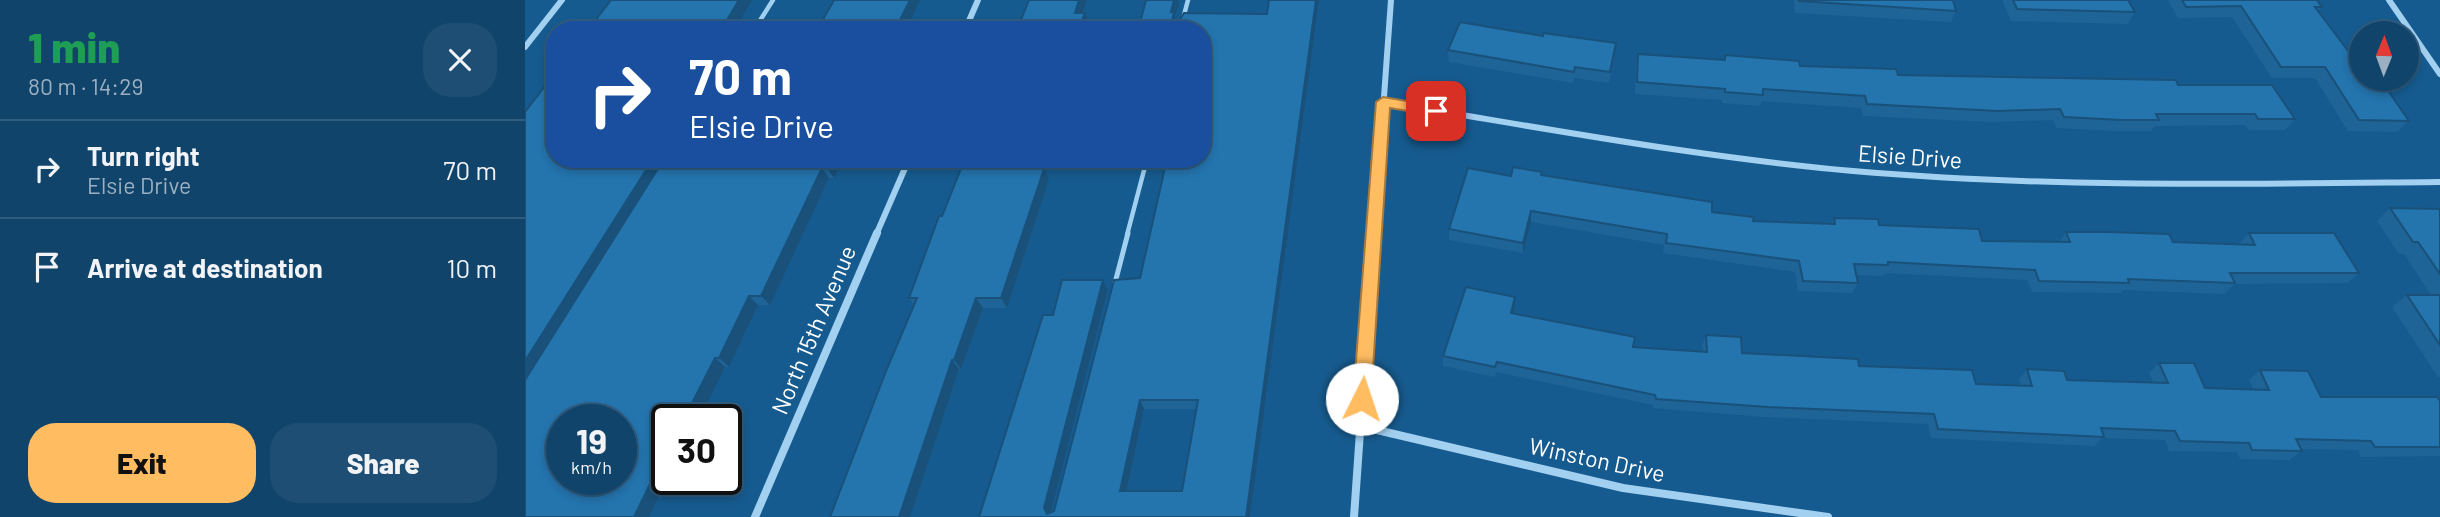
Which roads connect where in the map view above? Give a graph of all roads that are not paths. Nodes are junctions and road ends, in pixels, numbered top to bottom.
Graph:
1 (562, 0) edge
2 (773, 0) edge
3 (978, 0) edge
4 (1188, 0) edge
5 (1391, 0) edge
6 (2389, 0) edge
7 (760, 21) edge
8 (969, 21) edge
9 (1182, 21) edge
10 (525, 47) edge
11 (2440, 74) edge
12 (1383, 102) junction
13 (905, 168) edge
14 (1145, 168) edge
15 (2440, 182) edge
16 (1113, 292) edge
17 (1360, 426) junction
18 (755, 517) edge
19 (1354, 517) edge
20 (1828, 517) edge

1 - 10 street
2 - 7 lane
3 - 8 street
4 - 9 lane
5 - 12 street
6 - 11 street
12 - 15 street, Elsie Drive
12 - 17 street
13 - 18 street, North 15th Avenue
14 - 16 lane
17 - 19 street
17 - 20 street, Winston Drive

